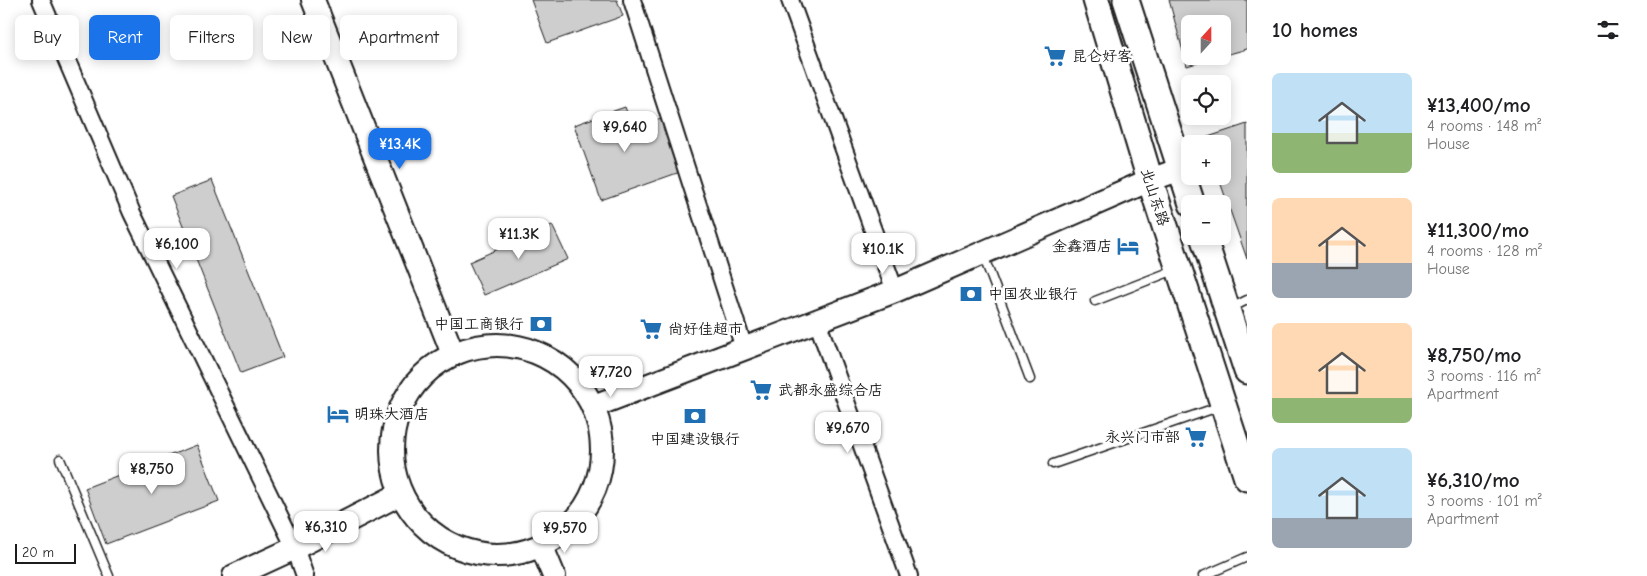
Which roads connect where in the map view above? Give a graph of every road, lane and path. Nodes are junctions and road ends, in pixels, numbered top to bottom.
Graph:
1 (41, 0) edge
2 (313, 0) edge
3 (632, 0) edge
4 (790, 0) edge
5 (1096, 0) edge
6 (1126, 0) edge
7 (1181, 169) joint
8 (1150, 180) junction
9 (1207, 245) edge
10 (982, 253) junction
11 (1179, 268) junction
12 (895, 291) junction
13 (1095, 301) dead end
14 (1237, 305) edge
15 (817, 321) junction
16 (744, 348) junction
17 (453, 354) junction
18 (1247, 371) edge
19 (1030, 379) dead end
20 (1223, 405) junction
21 (594, 406) junction
22 (60, 459) dead end
23 (1053, 464) dead end
24 (1247, 478) edge
25 (400, 494) junction
26 (542, 547) junction
27 (295, 548) junction
28 (1247, 557) edge
29 (109, 576) edge
30 (234, 576) edge
31 (305, 576) edge
32 (554, 576) edge
33 (909, 576) edge
34 (1203, 576) edge

1 - 27 street
2 - 17 street
3 - 16 street
4 - 12 street
5 - 8 main road, 北山东路
6 - 7 main road
7 - 8 street
8 - 10 street
8 - 11 main road, 北山东路
9 - 14 main road
10 - 12 street
10 - 19 lane
11 - 13 lane
11 - 20 main road, 北山东路
12 - 15 street
14 - 18 main road
15 - 16 street
15 - 33 street
16 - 21 street
17 - 21 street
17 - 25 street
20 - 23 lane
20 - 24 main road, 北山东路
21 - 26 street
22 - 29 lane
25 - 26 street
25 - 27 street
26 - 32 street
27 - 30 street
27 - 31 street
28 - 34 lane

